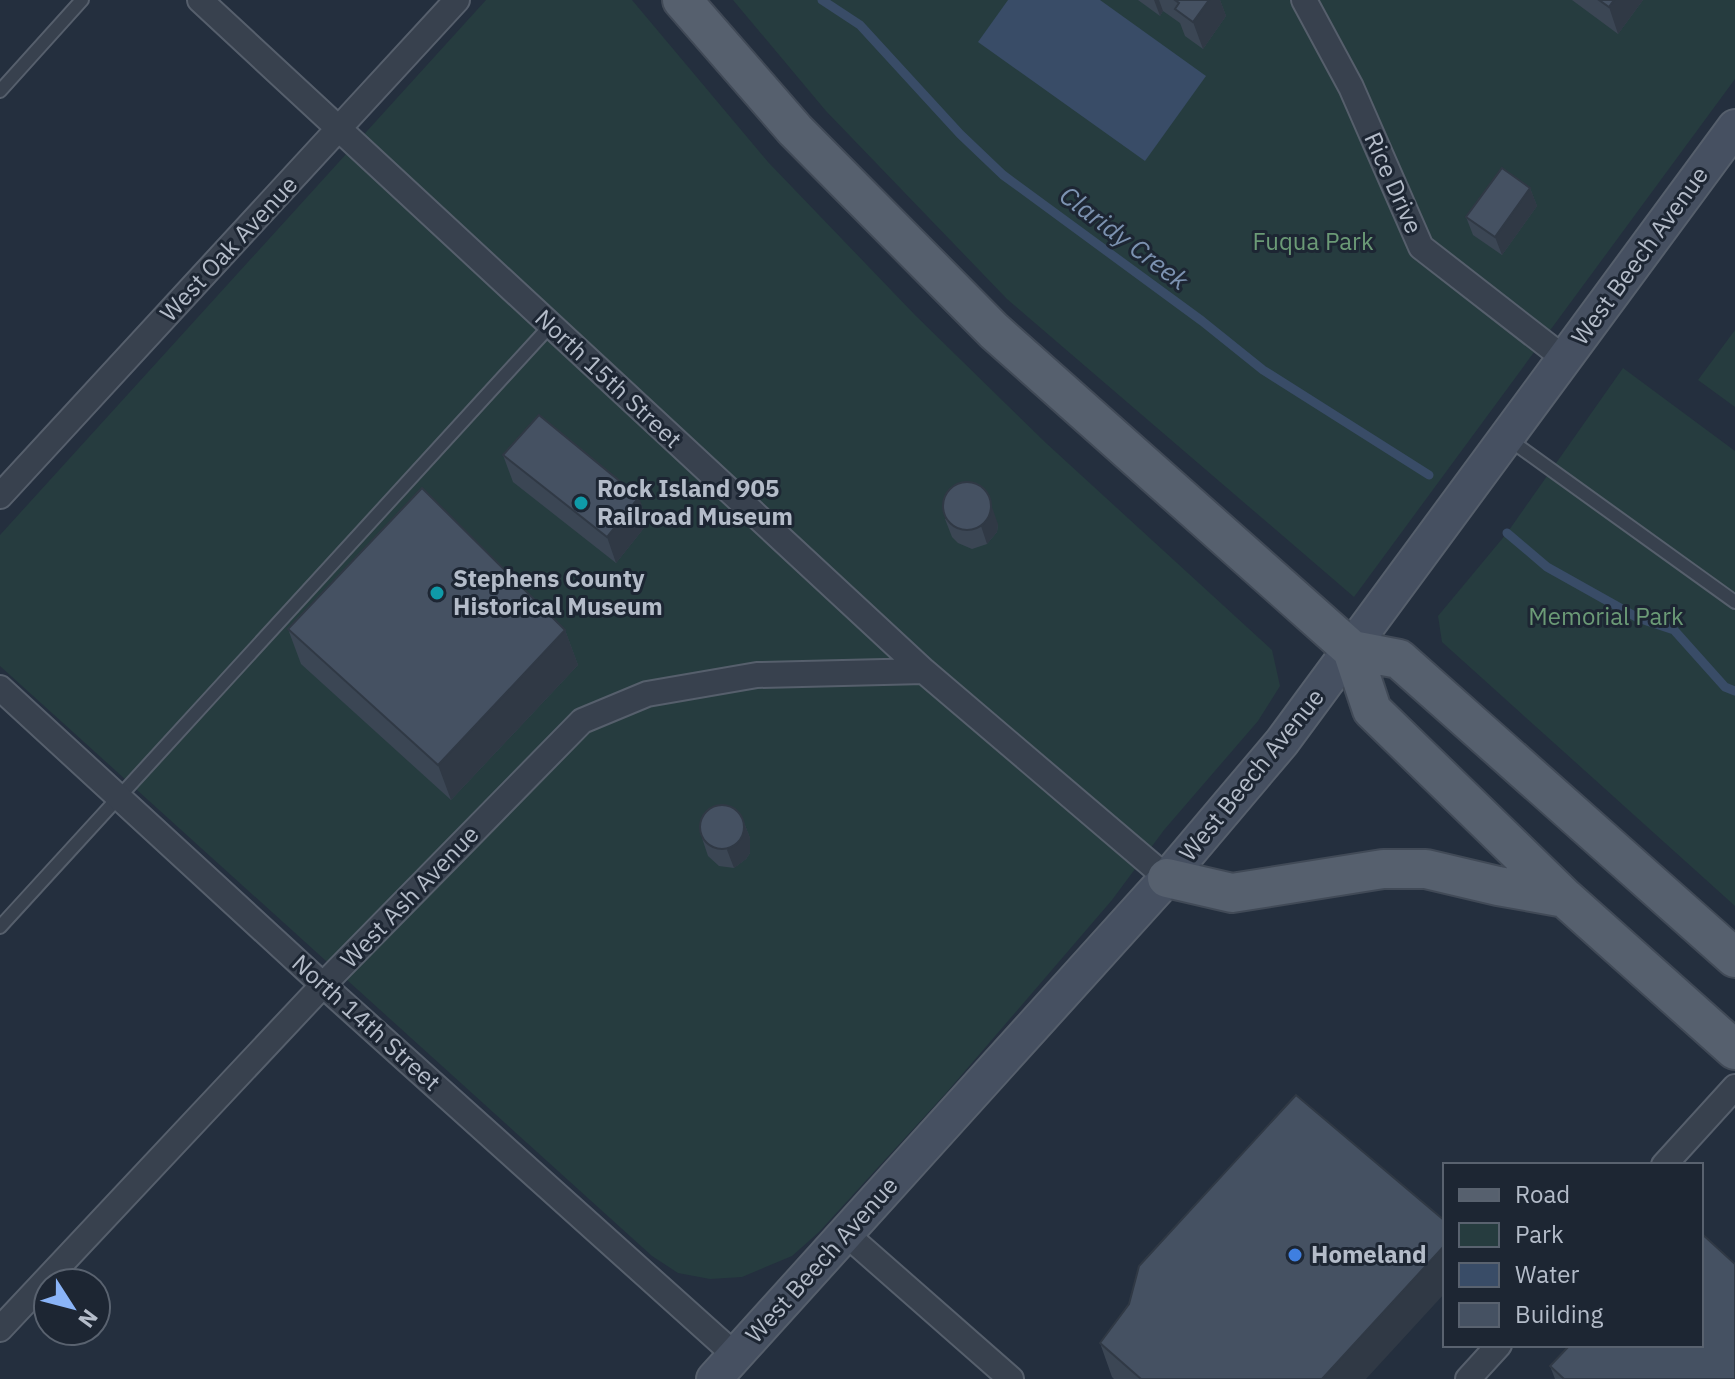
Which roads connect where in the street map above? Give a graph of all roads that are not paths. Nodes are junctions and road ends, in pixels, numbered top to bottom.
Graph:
1 (82, 0) edge
2 (200, 0) edge
3 (457, 0) edge
4 (682, 0) edge
5 (1304, 0) edge
6 (0, 91) edge
7 (1735, 127) edge
8 (339, 131) junction
9 (550, 326) junction
10 (1565, 359) junction
11 (1507, 438) junction
12 (0, 496) edge
13 (1735, 602) edge
14 (1352, 650) junction
15 (924, 671) junction
16 (0, 688) edge
17 (119, 797) junction
18 (1167, 878) junction
19 (1565, 898) junction
20 (0, 927) edge
21 (1735, 958) edge
22 (323, 985) junction
23 (1735, 1050) edge
24 (1735, 1087) edge
25 (1666, 1163) edge
26 (846, 1234) junction
27 (0, 1329) edge
28 (1497, 1347) edge
29 (724, 1367) edge
30 (1011, 1379) edge
31 (1468, 1379) edge

1 - 6 lane
2 - 8 street, North 15th Street
3 - 8 street, West Oak Avenue
4 - 14 main road
5 - 10 street, Rice Drive
7 - 10 street, West Beech Avenue
8 - 9 street, North 15th Street
8 - 12 street, West Oak Avenue
9 - 15 street, North 15th Street
9 - 17 lane
10 - 11 street, West Beech Avenue
11 - 13 lane
11 - 14 street, West Beech Avenue
14 - 18 street, West Beech Avenue
14 - 19 main road
14 - 21 main road
15 - 18 street, North 15th Street
15 - 22 street, West Ash Avenue
16 - 17 street, North 14th Street
17 - 20 lane
17 - 22 street, North 14th Street
18 - 19 main road
18 - 26 street, West Beech Avenue
19 - 23 main road
22 - 27 street, West Ash Avenue
22 - 29 street, North 14th Street
24 - 25 street
26 - 29 street, West Beech Avenue
26 - 30 street
28 - 31 street

